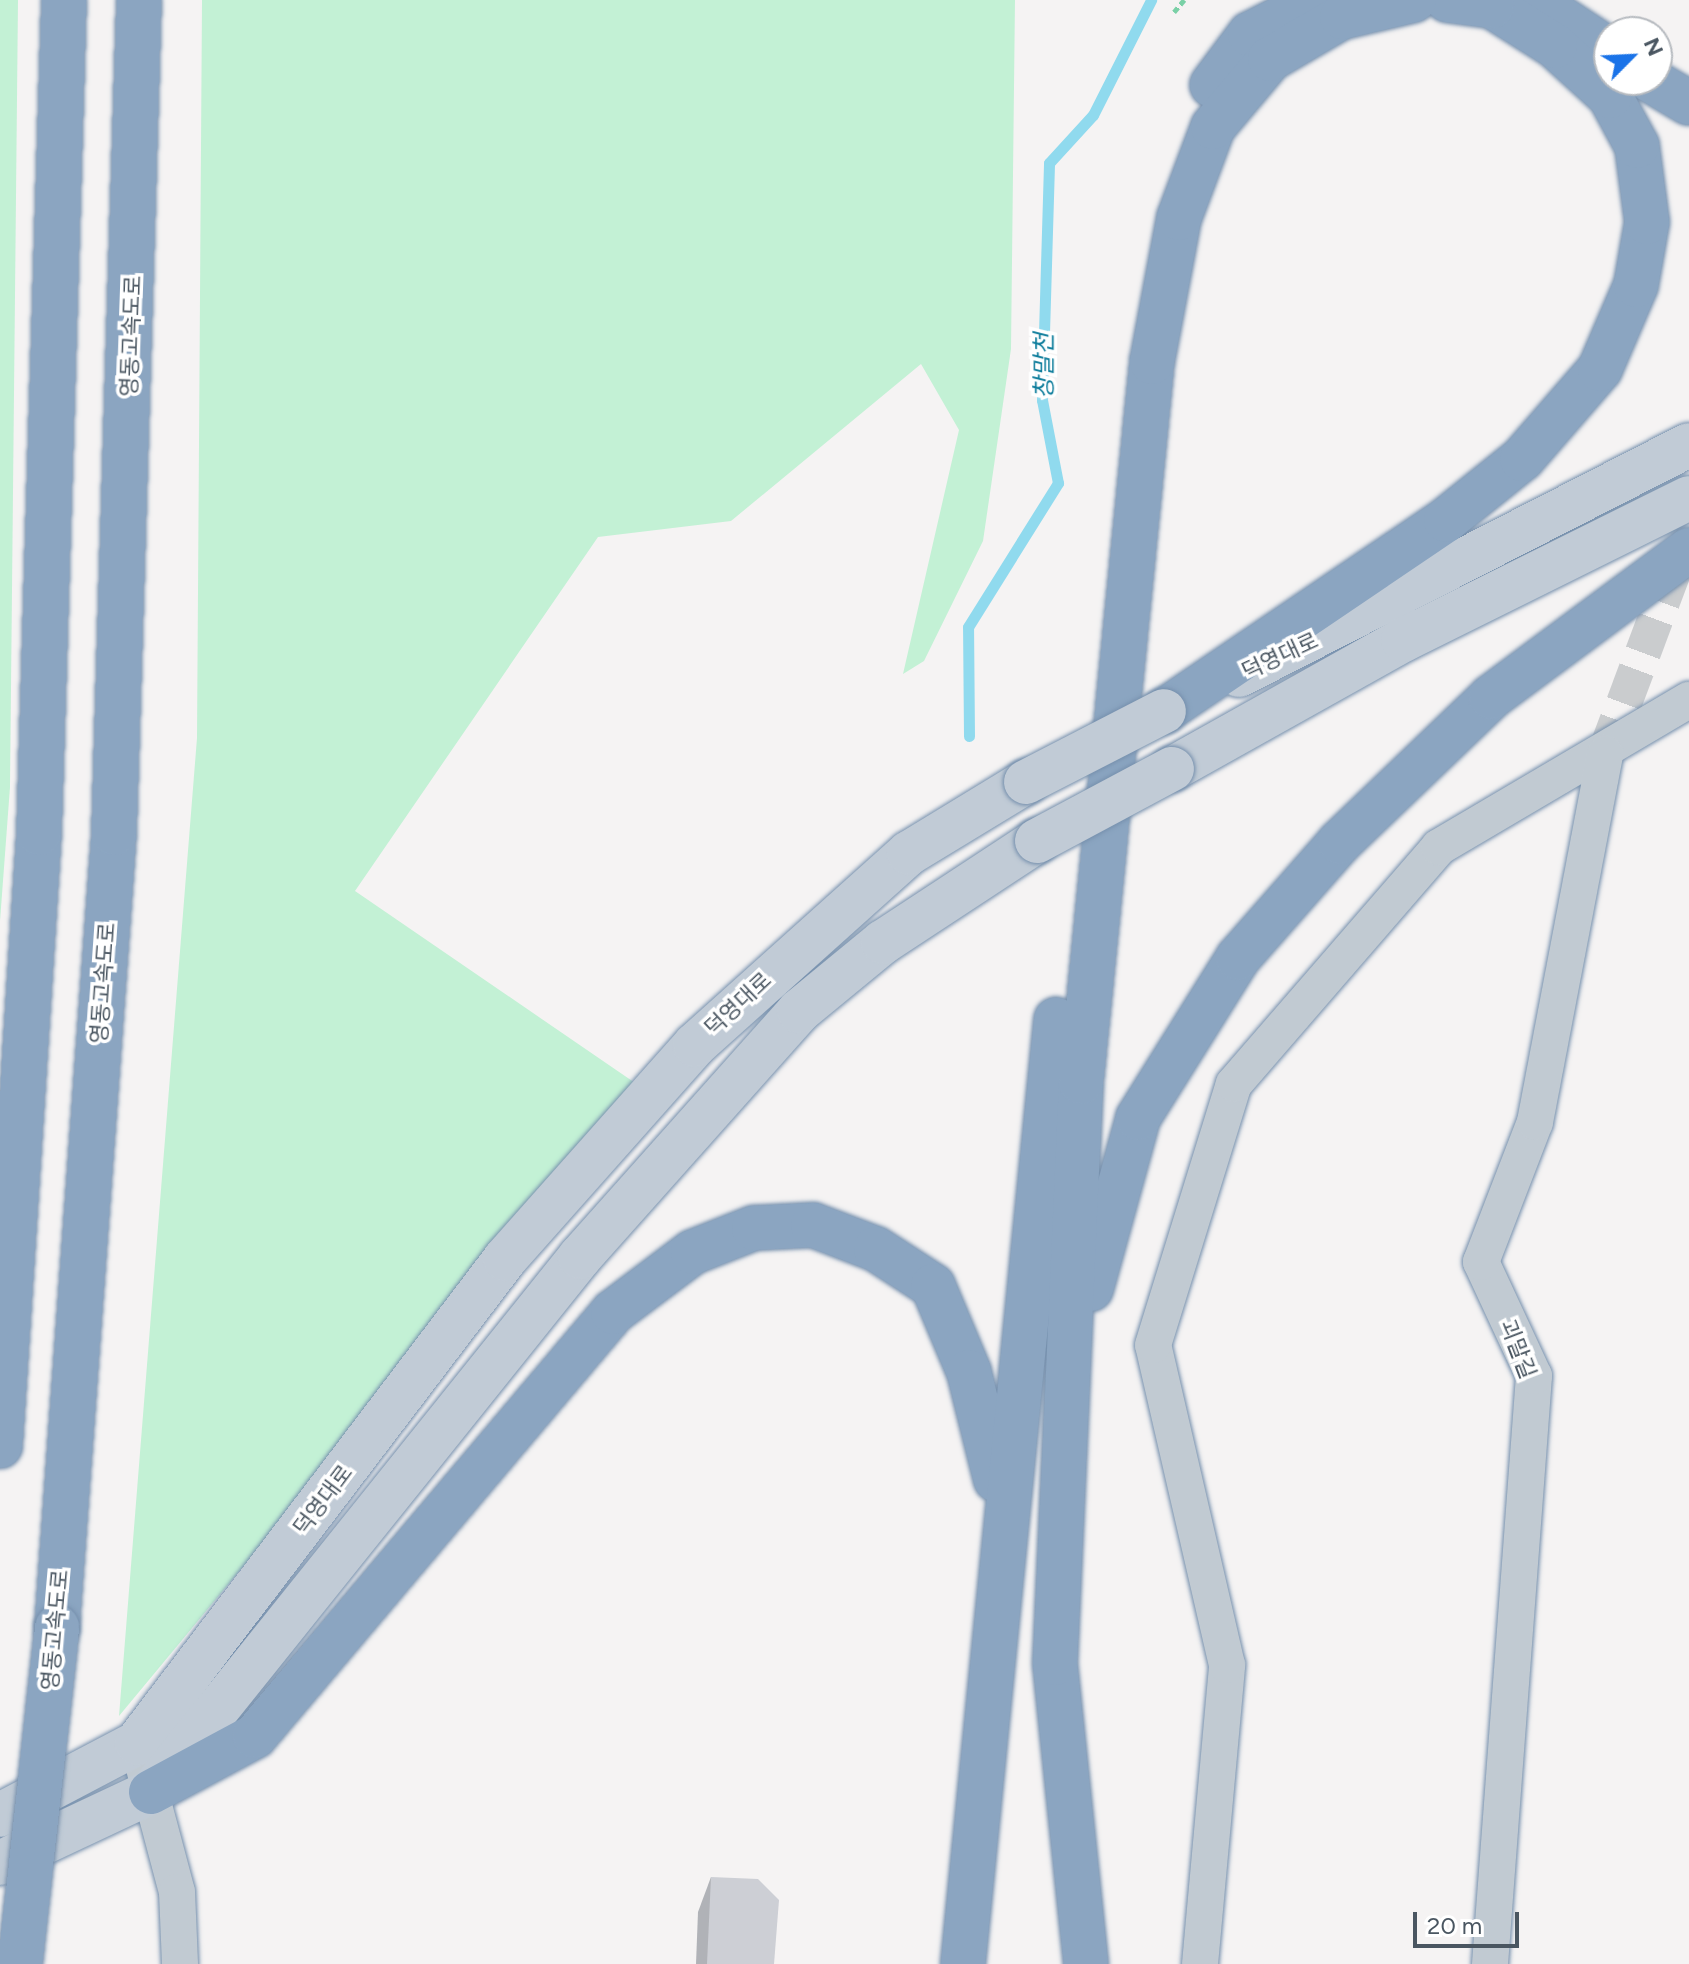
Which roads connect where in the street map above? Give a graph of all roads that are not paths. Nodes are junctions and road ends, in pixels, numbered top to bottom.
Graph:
1 (64, 0) edge
2 (139, 0) edge
3 (1317, 0) edge
4 (1414, 0) edge
5 (1447, 0) edge
6 (1533, 0) edge
7 (1593, 39) edge
8 (1689, 445) edge
9 (1689, 498) edge
10 (1689, 550) edge
11 (1689, 700) edge
12 (1164, 711) junction
13 (1605, 754) junction
14 (1071, 1361) junction
15 (0, 1446) edge
16 (1003, 1511) junction
17 (137, 1743) junction
18 (151, 1792) junction
19 (0, 1815) edge
20 (0, 1863) edge
21 (20, 1964) edge
22 (180, 1964) edge
23 (963, 1964) edge
24 (1086, 1964) edge
25 (1200, 1964) edge
26 (1490, 1964) edge

1 - 15 highway
2 - 21 highway, 영동고속도로, bridge
3 - 16 highway
4 - 14 highway
5 - 12 highway
6 - 7 highway
8 - 12 street, 덕영대로
9 - 18 street, 덕영대로, bridge
10 - 14 highway
11 - 13 street
12 - 17 street, 덕영대로, bridge
13 - 25 street
13 - 26 street, 괴말길
14 - 24 highway
16 - 18 highway
16 - 23 highway
17 - 18 street
17 - 19 street, 덕영대로
18 - 20 street, 덕영대로
18 - 22 street

